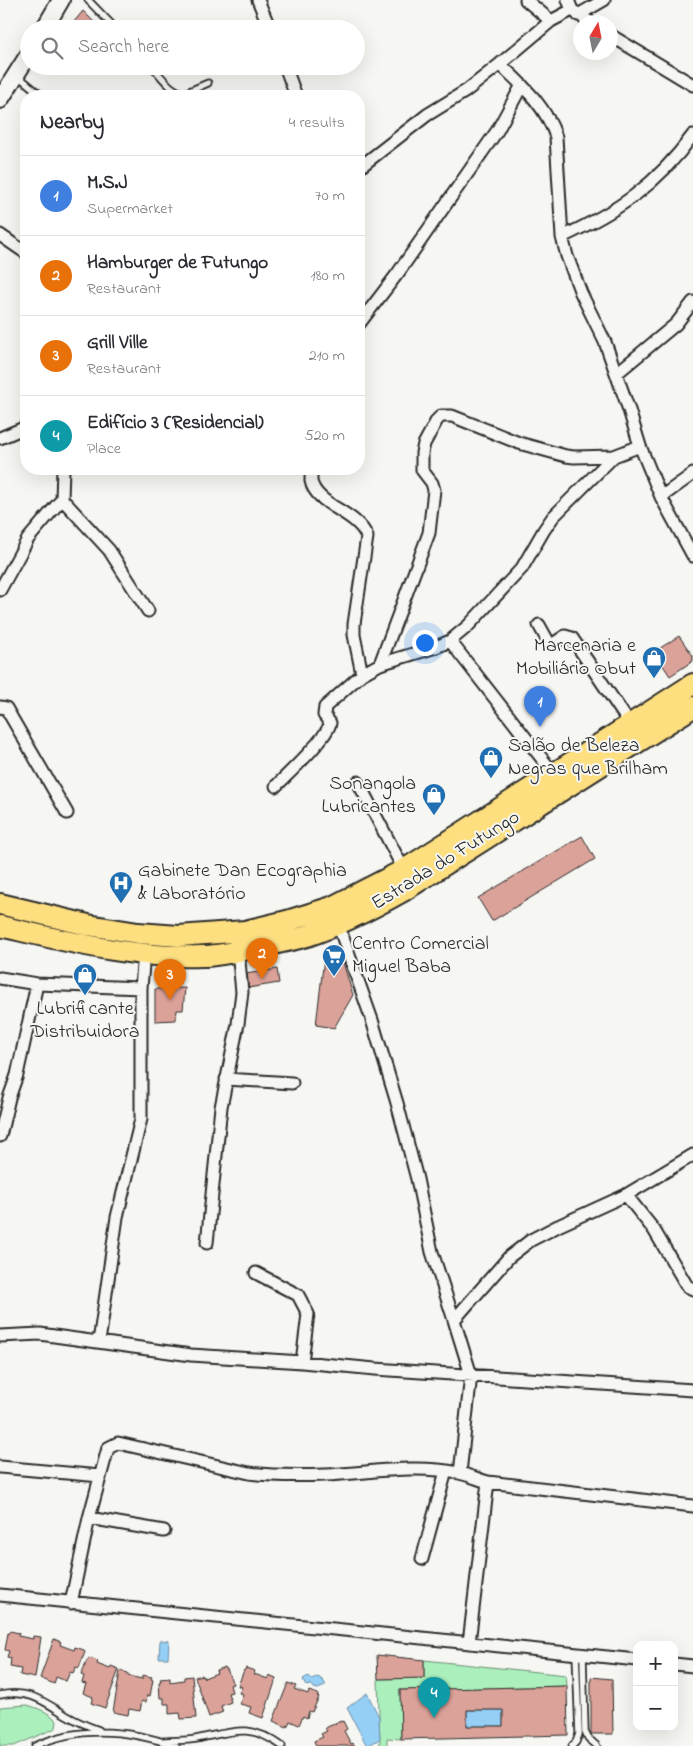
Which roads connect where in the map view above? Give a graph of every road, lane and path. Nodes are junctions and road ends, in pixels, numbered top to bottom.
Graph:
1 (61, 0) edge
2 (88, 0) edge
3 (258, 0) edge
4 (526, 0) edge
5 (604, 0) edge
6 (573, 8) edge
7 (49, 20) edge
8 (107, 20) edge
9 (266, 20) edge
10 (551, 21) junction
11 (618, 40) edge
12 (500, 64) junction
13 (20, 68) edge
14 (16, 74) junction
15 (160, 75) edge
16 (288, 75) edge
17 (208, 83) dead end
18 (522, 85) junction
19 (693, 85) edge
20 (35, 90) edge
21 (174, 90) edge
22 (192, 90) edge
23 (294, 90) edge
24 (0, 100) edge
25 (693, 135) edge
26 (365, 163) edge
27 (0, 234) edge
28 (562, 237) junction
29 (20, 249) edge
30 (693, 302) edge
31 (365, 316) edge
32 (617, 374) junction
33 (20, 430) edge
34 (0, 438) edge
35 (640, 446) junction
36 (614, 456) junction
37 (693, 474) edge
38 (63, 475) edge
39 (312, 475) edge
40 (661, 497) junction
41 (62, 500) junction
42 (693, 556) edge
43 (0, 590) edge
44 (148, 611) dead end
45 (539, 625) dead end
46 (450, 641) junction
47 (380, 664) junction
48 (362, 674) junction
49 (693, 684) edge
50 (0, 707) edge
51 (693, 708) edge
52 (630, 724) junction
53 (554, 774) junction
54 (358, 782) dead end
55 (276, 786) dead end
56 (67, 813) dead end
57 (404, 870) junction
58 (0, 904) edge
59 (338, 924) junction
60 (0, 926) edge
61 (238, 951) junction
62 (144, 953) junction
63 (0, 978) edge
64 (37, 984) junction
65 (142, 988) junction
66 (226, 1079) junction
67 (292, 1083) dead end
68 (0, 1136) edge
69 (693, 1155) edge
70 (626, 1195) junction
71 (207, 1243) dead end
72 (256, 1273) dead end
73 (693, 1289) edge
74 (454, 1320) junction
75 (0, 1336) edge
76 (99, 1342) junction
77 (302, 1362) junction
78 (471, 1375) junction
79 (693, 1390) edge
80 (0, 1467) edge
81 (446, 1471) junction
82 (460, 1473) junction
83 (100, 1476) junction
84 (488, 1482) junction
85 (693, 1506) edge
86 (89, 1518) junction
87 (164, 1531) dead end
88 (422, 1559) dead end
89 (0, 1595) edge
90 (71, 1603) junction
91 (469, 1643) junction
92 (580, 1655) junction
93 (633, 1660) edge
94 (678, 1664) edge
95 (693, 1666) edge
96 (0, 1695) edge
97 (101, 1731) junction
98 (161, 1741) junction
99 (35, 1746) edge
100 (176, 1746) edge
101 (282, 1746) edge
102 (572, 1746) edge
103 (597, 1746) edge

1 - 7 main road
2 - 8 lane
3 - 9 street
4 - 10 street
5 - 6 street
6 - 10 street
10 - 12 street
11 - 19 street
12 - 18 street
12 - 26 street
13 - 14 main road
14 - 20 lane
14 - 24 main road
15 - 21 lane
16 - 23 street
17 - 22 lane
18 - 28 street
18 - 31 street
25 - 28 street
27 - 29 street
28 - 32 street
30 - 32 street
32 - 35 street
33 - 34 street
35 - 36 street
35 - 40 street
36 - 46 street
36 - 47 street
37 - 40 street
38 - 41 street
39 - 48 street
40 - 42 street
41 - 43 street
41 - 44 street
45 - 52 street
46 - 47 street
46 - 53 street
47 - 48 street
48 - 55 street
49 - 52 highway, Estrada do Futungo
50 - 56 street
51 - 59 highway, Estrada do Futungo
52 - 53 highway, Estrada do Futungo
53 - 57 highway, Estrada do Futungo
54 - 57 street
57 - 58 highway, Estrada do Futungo
59 - 61 highway, Estrada do Futungo
59 - 74 street
60 - 62 highway, Estrada do Futungo
61 - 62 highway, Estrada do Futungo
61 - 66 street
62 - 65 street
63 - 64 street
64 - 65 street
64 - 68 street
65 - 76 street
66 - 67 street
66 - 71 street
69 - 70 street
70 - 73 street
70 - 74 street
72 - 77 street
74 - 78 street
75 - 76 street
76 - 77 street
77 - 78 street
78 - 79 street
78 - 82 street
80 - 83 street
81 - 82 street
81 - 83 street
81 - 88 street
82 - 84 street
83 - 86 street
84 - 85 street
84 - 91 street
86 - 87 street
86 - 90 street
89 - 90 street
90 - 91 street
91 - 92 street
92 - 93 street
92 - 102 lane
92 - 103 lane
94 - 95 street
96 - 97 lane
97 - 98 lane
97 - 99 lane
98 - 100 lane
98 - 101 lane

